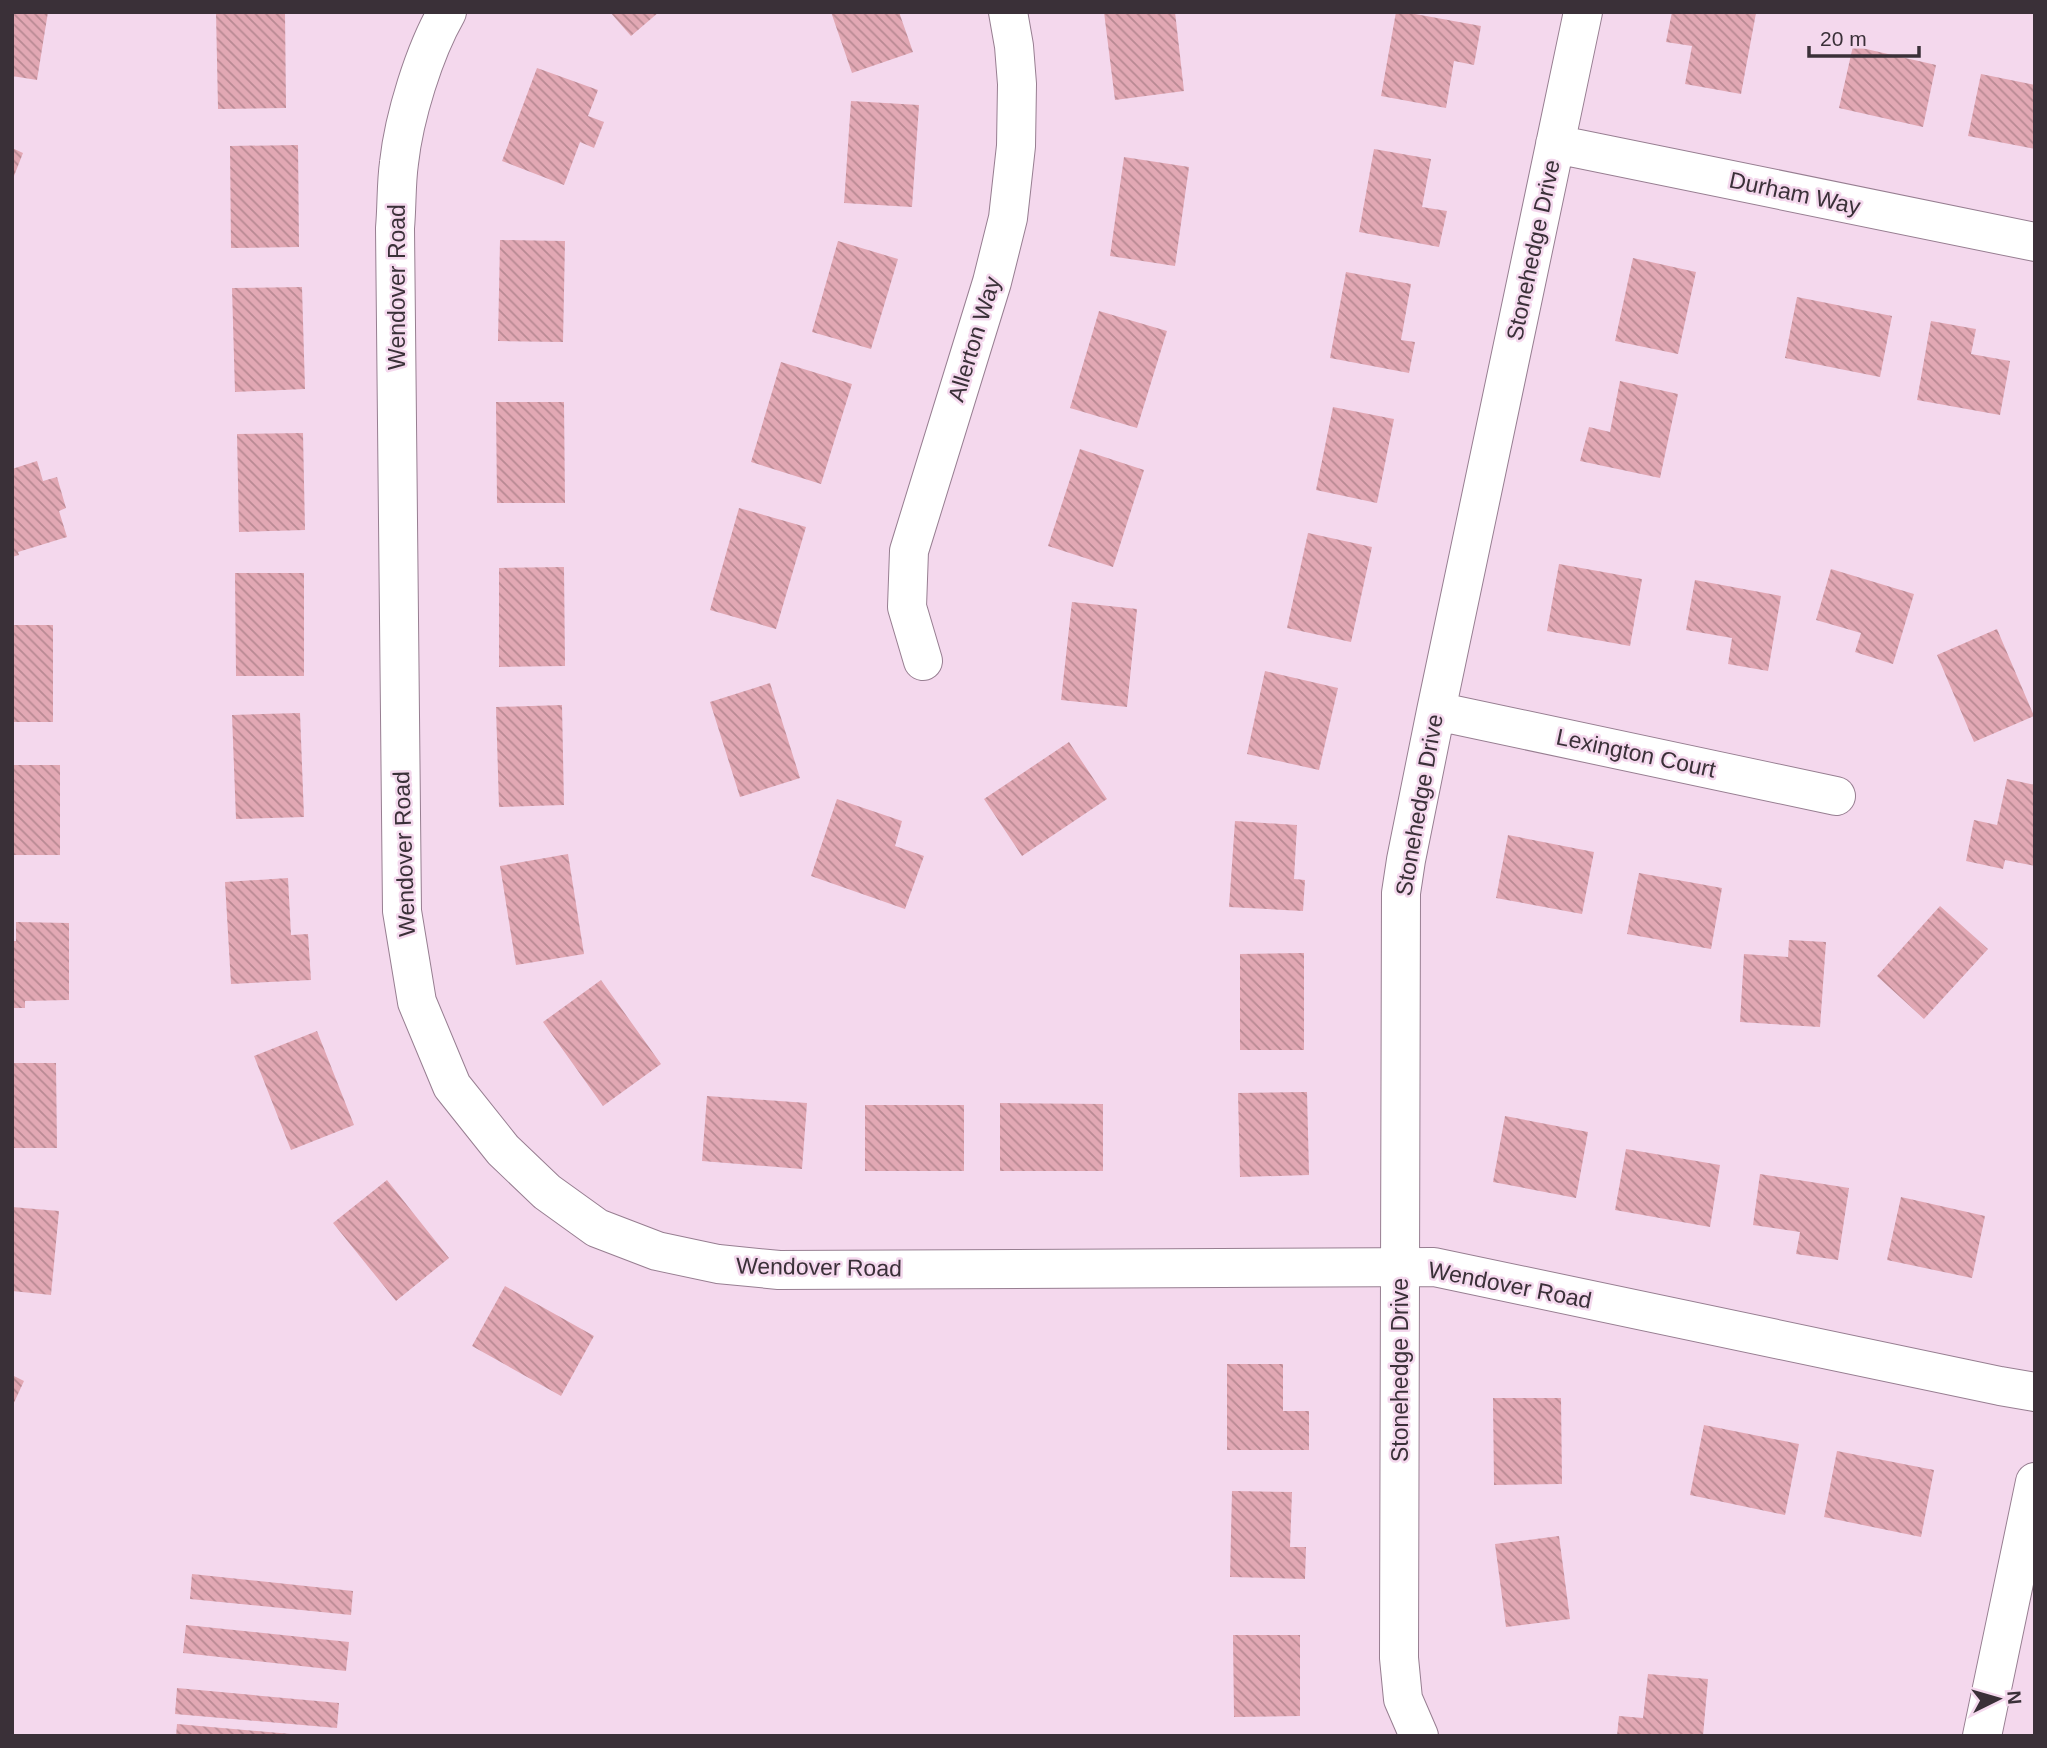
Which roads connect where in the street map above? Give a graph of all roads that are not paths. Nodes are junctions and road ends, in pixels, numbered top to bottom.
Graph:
1 (447, 12) edge
2 (1008, 12) edge
3 (1583, 12) edge
4 (1555, 144) junction
5 (2035, 242) edge
6 (923, 661) dead end
7 (1436, 710) junction
8 (1836, 796) dead end
9 (1401, 1266) junction
10 (2035, 1392) edge
11 (2035, 1482) edge
12 (1419, 1736) edge
13 (1982, 1736) edge

1 - 9 street, Wendover Road
2 - 6 street, Allerton Way
3 - 4 street, Stonehedge Drive
4 - 5 street, Durham Way
4 - 7 street, Stonehedge Drive
7 - 8 street, Lexington Court
7 - 9 street, Stonehedge Drive
9 - 10 street, Wendover Road
9 - 12 street, Stonehedge Drive
11 - 13 street

